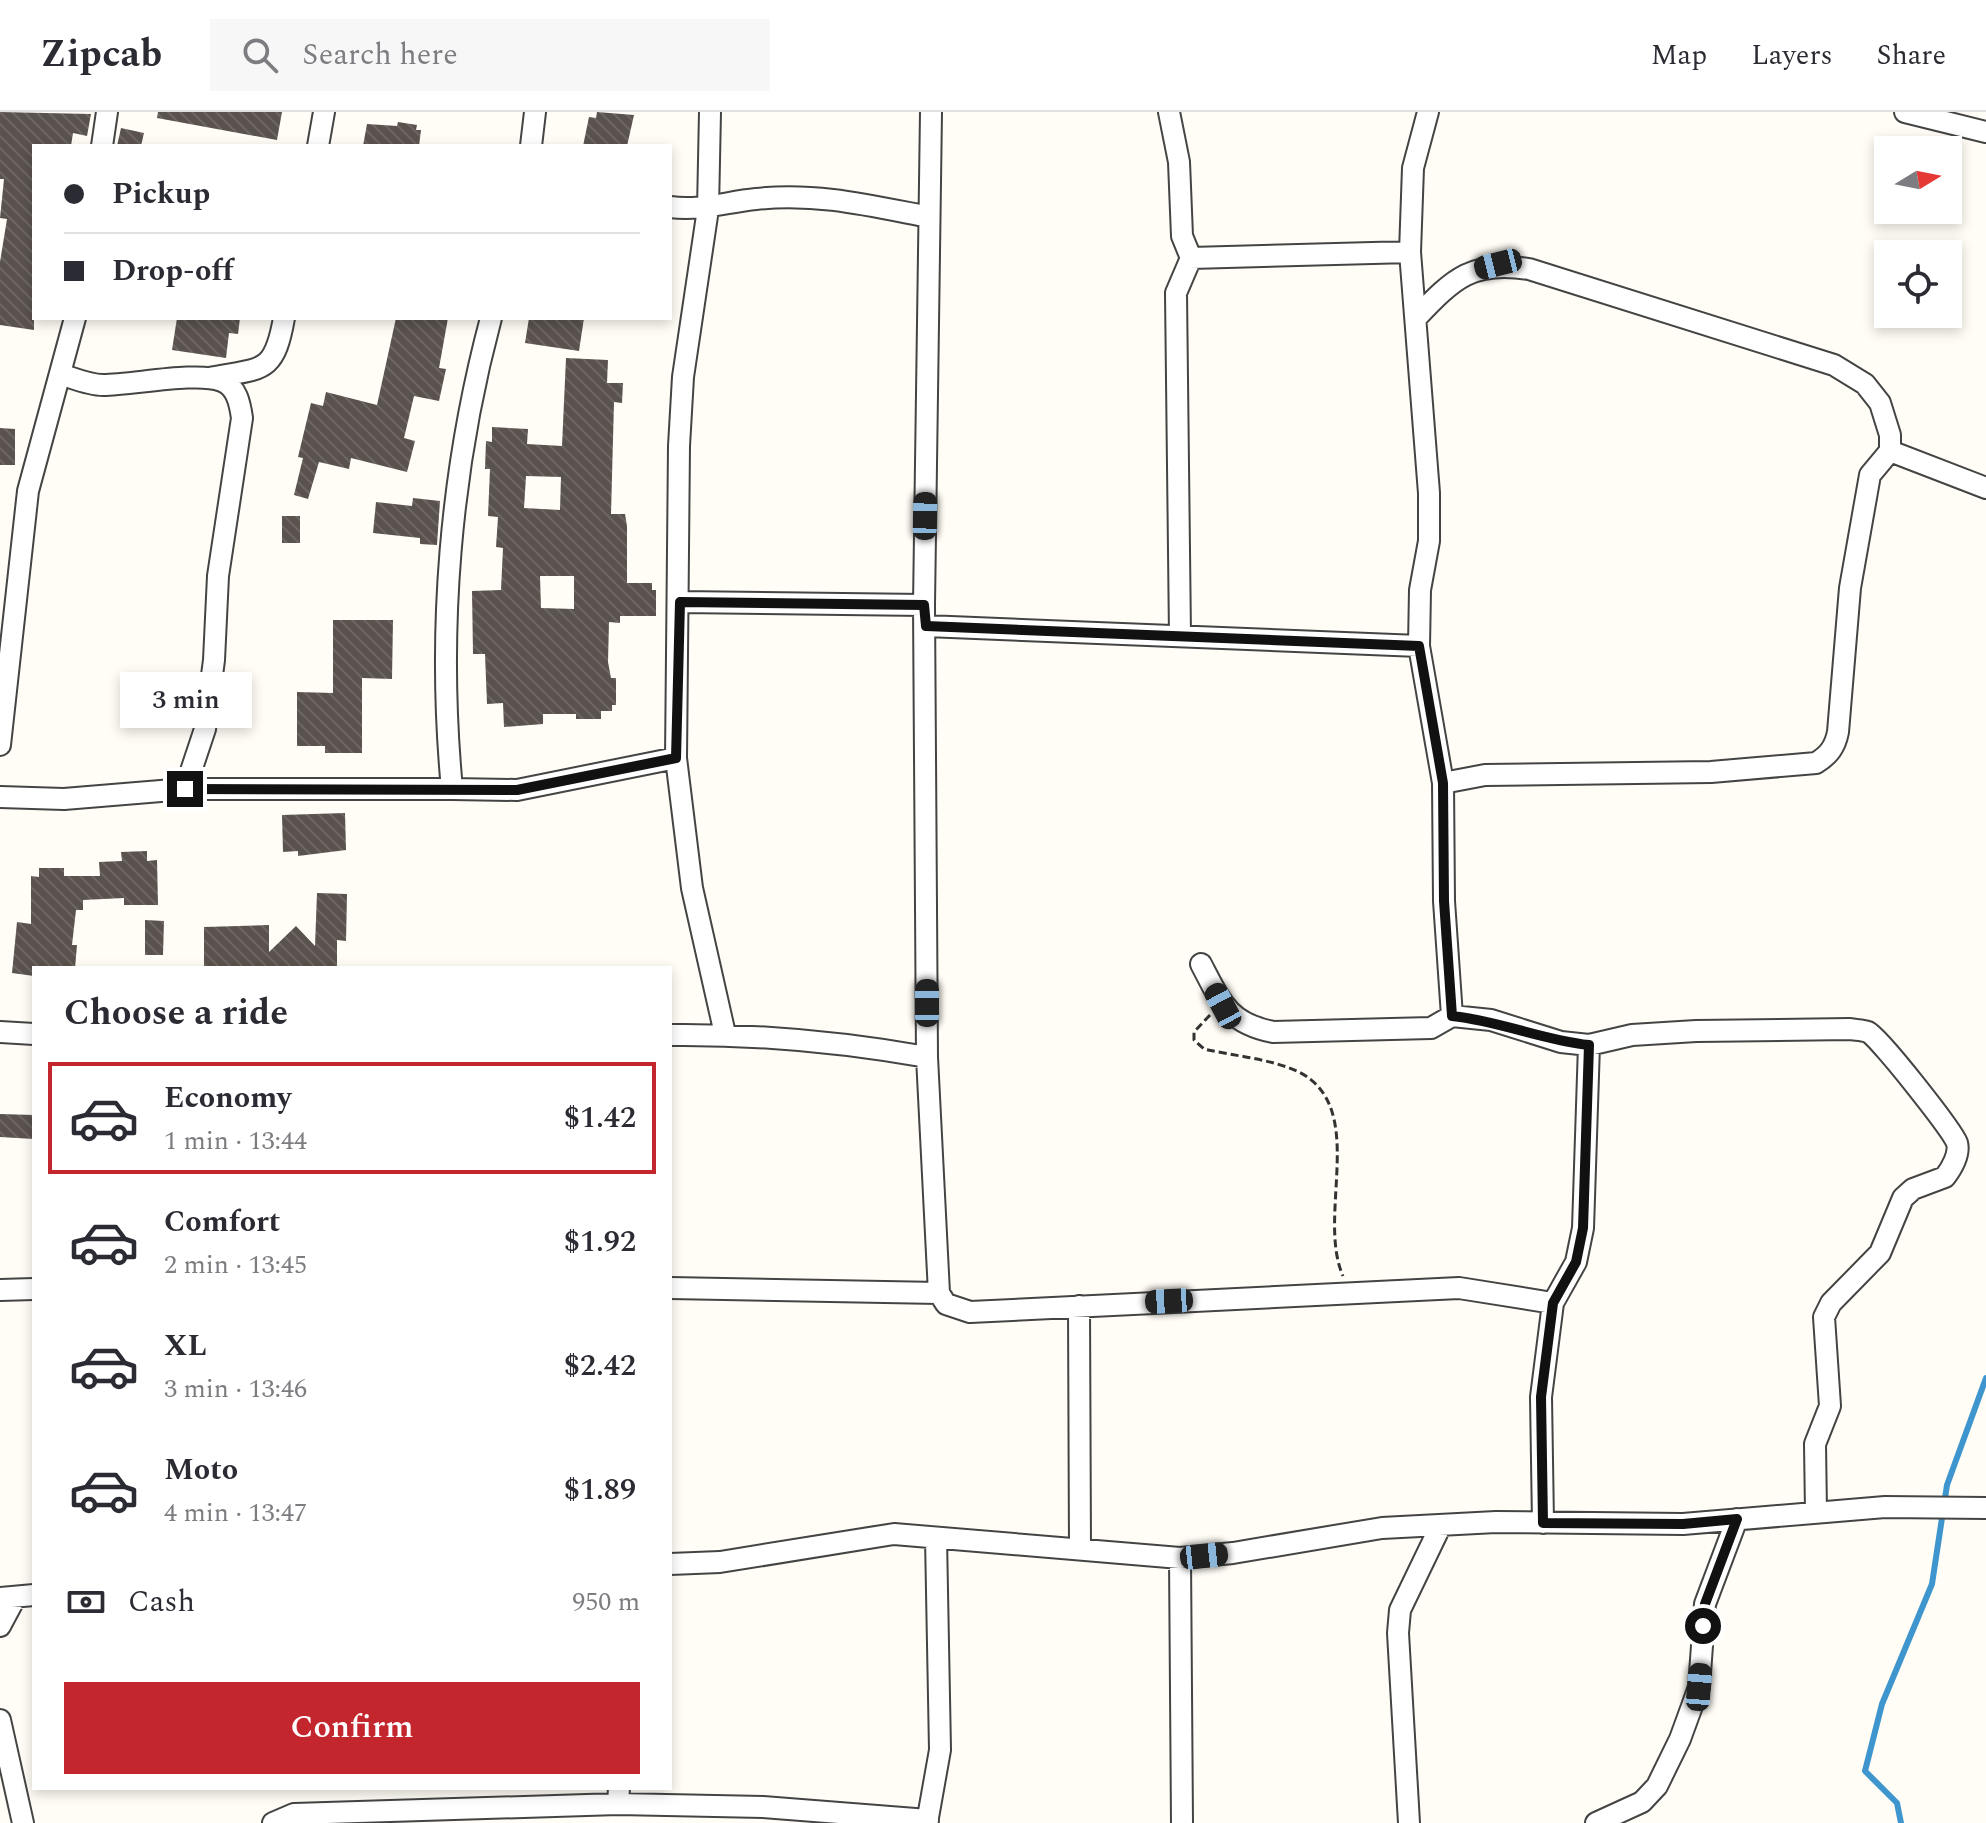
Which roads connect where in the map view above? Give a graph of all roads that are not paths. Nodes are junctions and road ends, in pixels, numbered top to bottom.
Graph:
1 (107, 112) edge
2 (324, 112) edge
3 (535, 112) edge
4 (710, 112) edge
5 (931, 112) edge
6 (1169, 112) edge
7 (1428, 112) edge
8 (1905, 112) edge
9 (1986, 132) edge
10 (102, 144) edge
11 (318, 144) edge
12 (531, 144) edge
13 (672, 207) edge
14 (708, 209) junction
15 (929, 217) junction
16 (1410, 252) junction
17 (1191, 258) junction
18 (1417, 317) junction
19 (74, 320) edge
20 (284, 320) edge
21 (491, 320) edge
22 (60, 374) junction
23 (205, 379) junction
24 (1890, 451) junction
25 (1986, 488) edge
26 (680, 602) junction
27 (925, 615) junction
28 (1180, 636) junction
29 (1419, 646) junction
30 (0, 745) edge
31 (676, 758) junction
32 (1443, 783) junction
33 (185, 789) junction
34 (452, 789) junction
35 (0, 797) edge
36 (1201, 964) dead end
37 (1452, 1016) junction
38 (0, 1032) edge
39 (32, 1034) edge
40 (725, 1034) junction
41 (672, 1035) edge
42 (1589, 1045) junction
43 (927, 1057) junction
44 (672, 1288) edge
45 (32, 1289) edge
46 (0, 1290) edge
47 (939, 1293) junction
48 (1553, 1303) junction
49 (1079, 1306) junction
50 (1986, 1508) edge
51 (1816, 1512) junction
52 (1737, 1519) junction
53 (1543, 1523) junction
54 (1441, 1525) junction
55 (936, 1538) junction
56 (1080, 1549) junction
57 (1180, 1558) junction
58 (672, 1564) edge
59 (16, 1597) edge
60 (0, 1626) edge
61 (0, 1720) edge
62 (619, 1796) edge
63 (459, 1816) edge
64 (928, 1822) edge
65 (23, 1823) edge
66 (273, 1823) edge
67 (1182, 1823) edge
68 (1409, 1823) edge
69 (1596, 1823) edge

1 - 10 street
2 - 11 street
3 - 12 street
4 - 14 street
5 - 15 street
6 - 17 street
7 - 16 street
8 - 9 street
13 - 14 street
14 - 15 street
14 - 26 street
15 - 27 street
16 - 17 street
16 - 18 street
17 - 28 street
18 - 24 street
18 - 29 street
19 - 22 street
20 - 23 street
21 - 34 street
22 - 23 street
22 - 30 street
23 - 33 street
24 - 25 street
24 - 32 street
26 - 27 street
26 - 31 street
27 - 28 street
27 - 43 street
28 - 29 street
29 - 32 street
31 - 34 street
31 - 40 street
32 - 37 street
33 - 34 street
33 - 35 street
36 - 37 street
37 - 42 street
38 - 39 street
40 - 41 street
40 - 43 street
42 - 48 street
42 - 51 street
43 - 47 street
44 - 47 street
45 - 46 street
47 - 49 street
48 - 49 street
48 - 53 street
49 - 56 street
50 - 51 street
51 - 52 street
52 - 53 street
52 - 69 street
53 - 54 street
54 - 57 street
54 - 68 street
55 - 56 street
55 - 58 street
55 - 64 street
56 - 57 street
57 - 67 street
59 - 60 street
61 - 65 street
62 - 63 street
62 - 64 street
63 - 66 street

